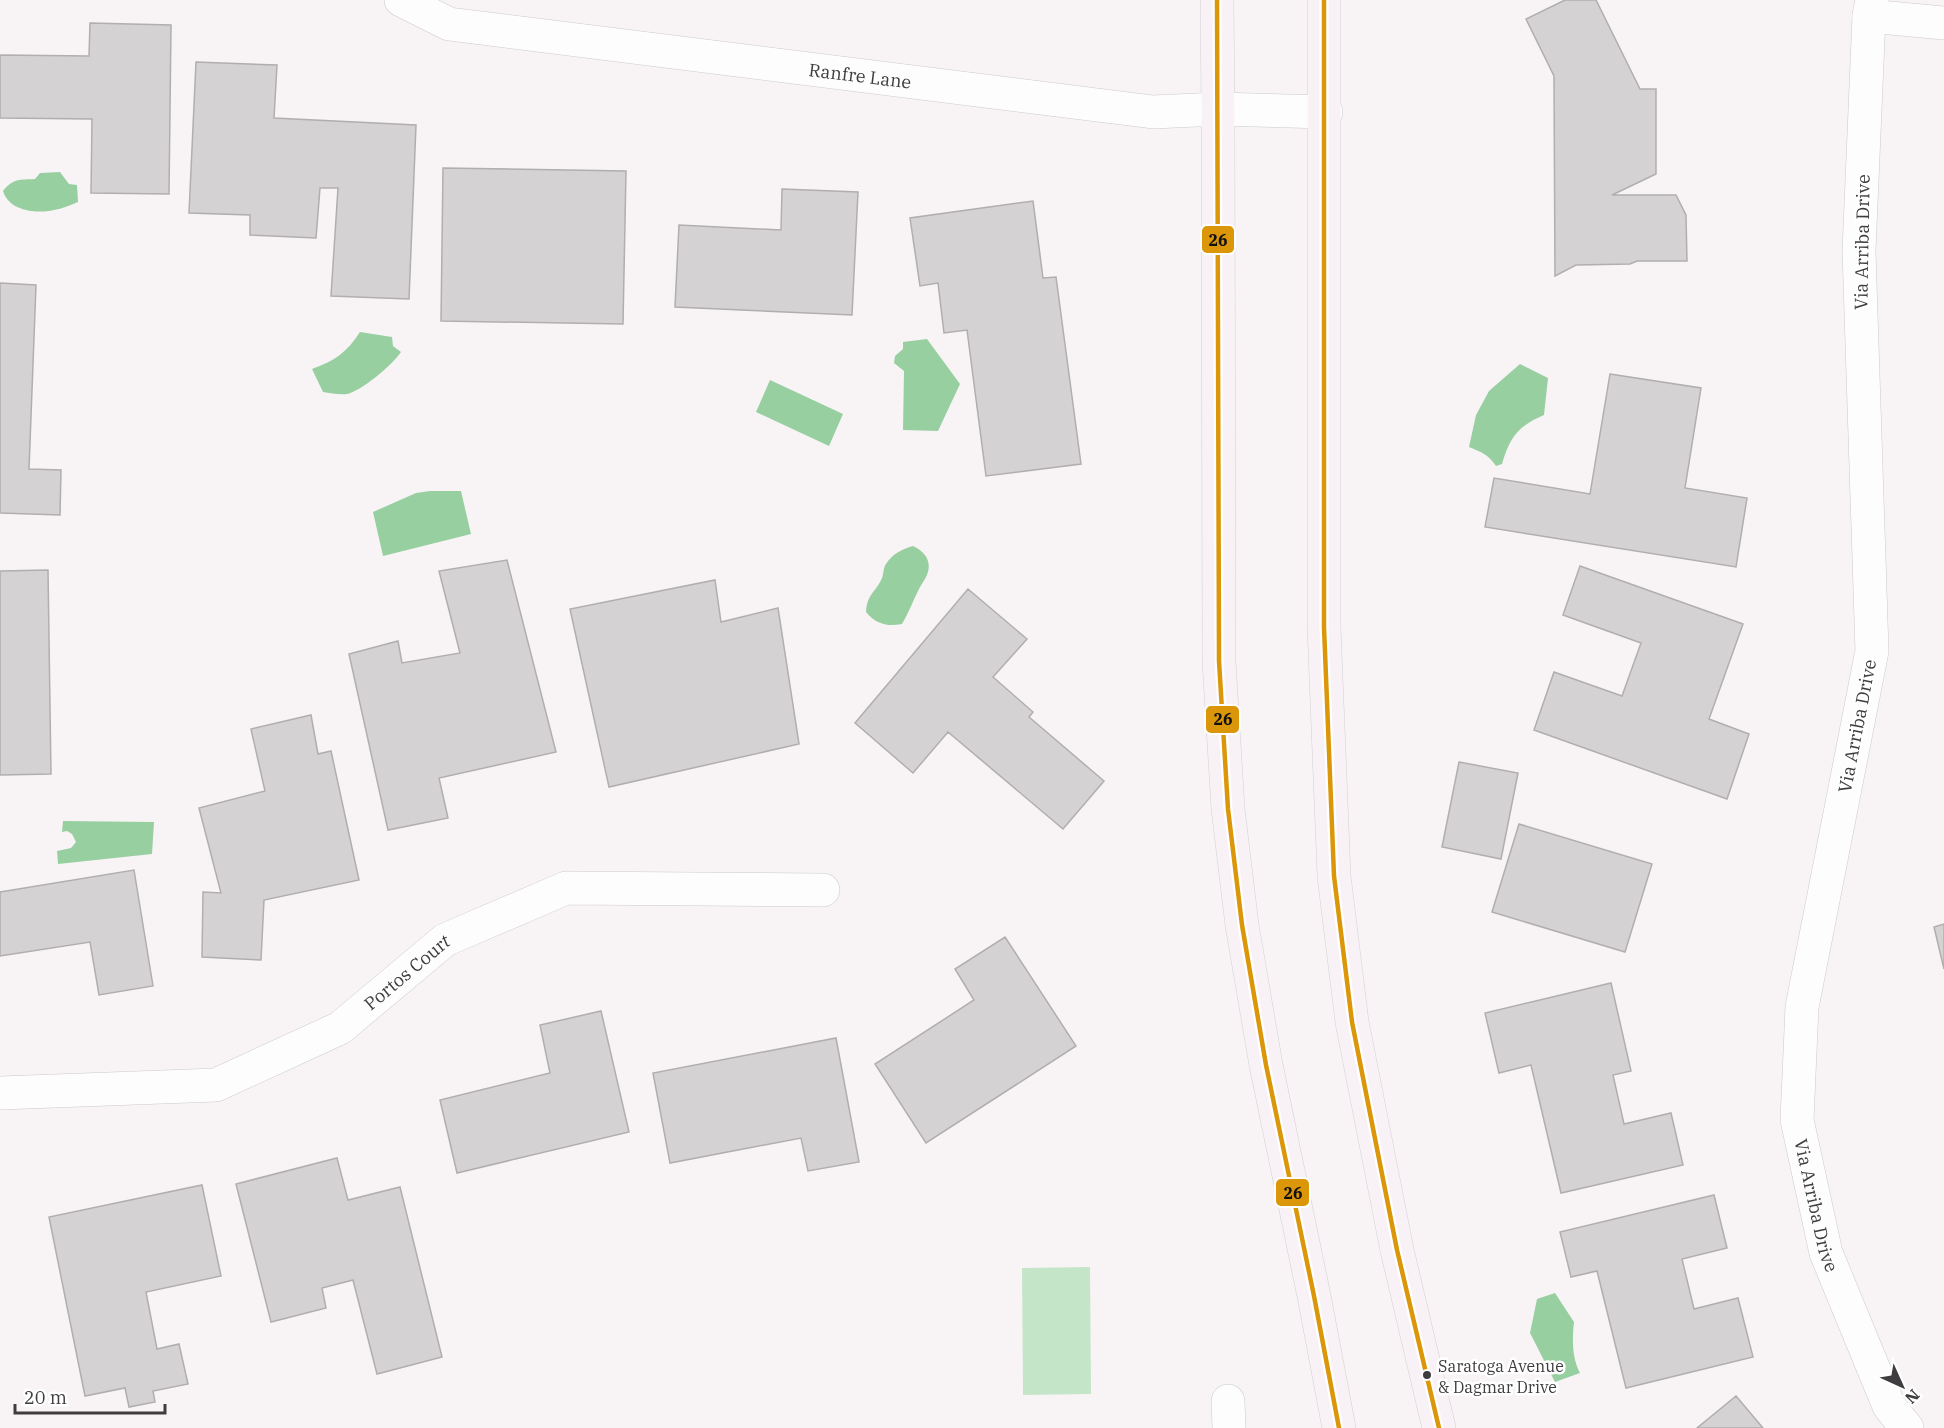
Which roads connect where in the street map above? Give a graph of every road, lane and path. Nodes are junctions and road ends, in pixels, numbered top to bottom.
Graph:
1 (401, 0) edge
2 (1217, 0) edge
3 (1324, 0) edge
4 (1871, 8) edge
5 (1944, 23) edge
6 (1218, 109) junction
7 (1326, 112) junction
8 (823, 890) dead end
9 (0, 1094) edge
10 (1339, 1428) edge
11 (1439, 1428) edge
12 (1907, 1428) edge

1 - 6 street, Ranfre Lane
2 - 6 main road
3 - 7 main road
4 - 5 street
4 - 12 street, Via Arriba Drive
6 - 7 street, Ranfre Lane
6 - 10 main road
7 - 11 main road
8 - 9 street, Portos Court

